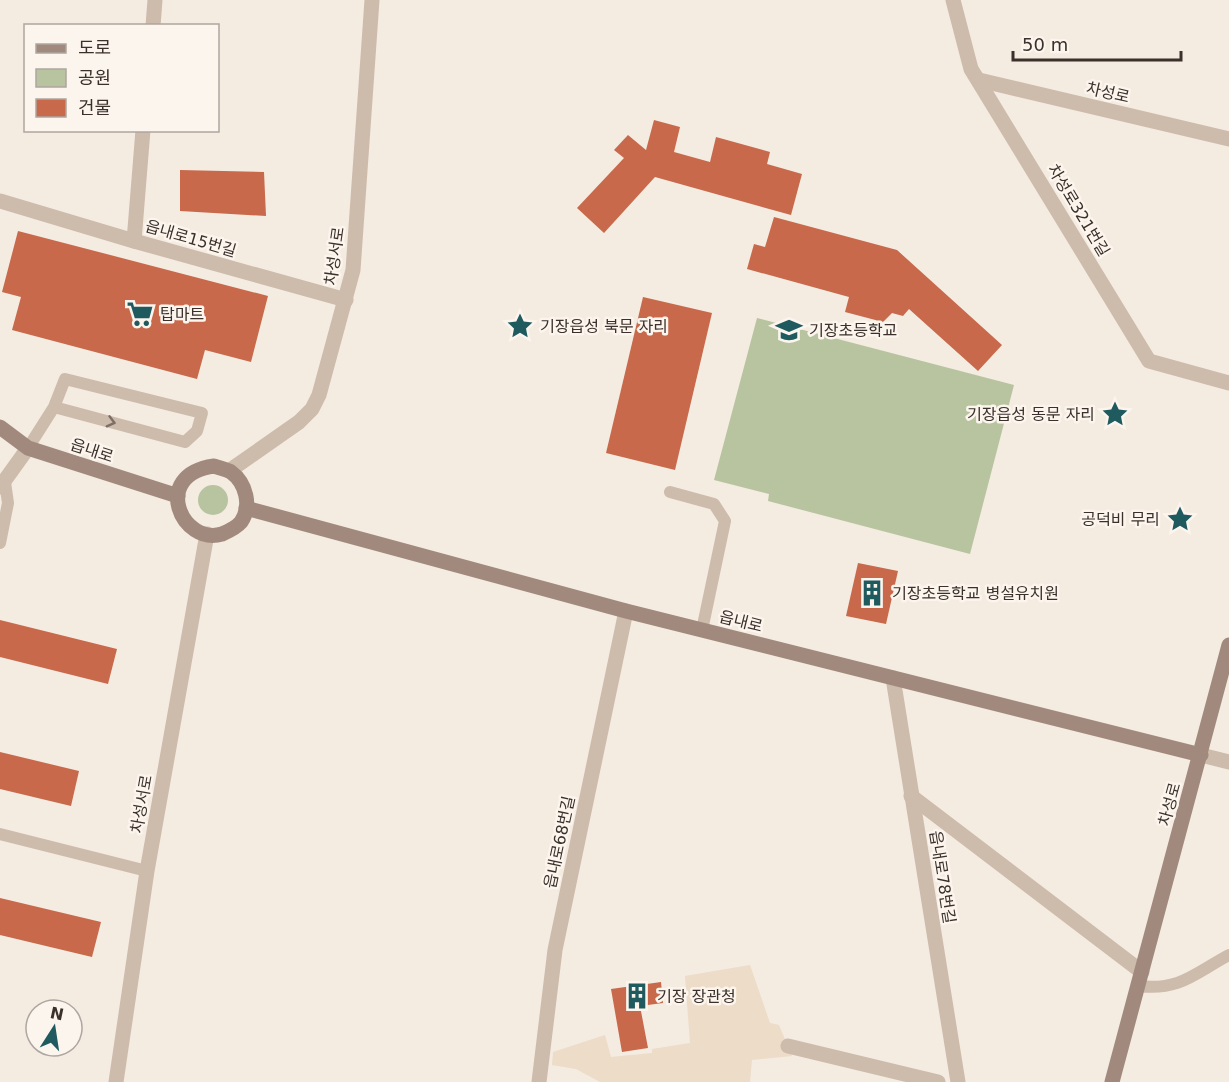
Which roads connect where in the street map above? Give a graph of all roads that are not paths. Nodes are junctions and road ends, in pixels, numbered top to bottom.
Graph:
1 (155, 0) edge
2 (372, 0) edge
3 (953, 0) edge
4 (153, 24) edge
5 (979, 80) junction
6 (144, 132) edge
7 (1229, 139) edge
8 (0, 201) edge
9 (134, 242) junction
10 (346, 300) junction
11 (1229, 382) edge
12 (54, 407) junction
13 (0, 427) edge
14 (28, 448) junction
15 (229, 471) junction
16 (2, 485) edge
17 (670, 492) dead end
18 (178, 496) junction
19 (246, 508) junction
20 (207, 534) junction
21 (0, 543) edge
22 (626, 611) junction
23 (702, 630) junction
24 (1229, 645) edge
25 (893, 678) junction
26 (1201, 755) junction
27 (1229, 762) edge
28 (911, 796) junction
29 (0, 834) edge
30 (147, 871) junction
31 (1229, 955) edge
32 (1140, 979) junction
33 (788, 1046) dead end
34 (116, 1082) edge
35 (539, 1082) edge
36 (938, 1082) edge
37 (958, 1082) edge
38 (1112, 1082) edge

1 - 4 street
2 - 10 street, 차성서로
3 - 5 street, 차성로321번길
5 - 7 street, 차성로
5 - 11 street, 차성로321번길
6 - 9 street, 읍내로15번길
8 - 9 street
9 - 10 street, 읍내로15번길
10 - 15 street, 차성서로
12 -> 12 lane
12 - 14 lane
13 - 14 main road, 읍내로
14 - 16 street
14 - 18 main road, 읍내로
15 - 18 main road
15 - 19 main road
16 - 21 lane
17 - 23 lane
18 - 20 main road
19 - 20 main road
19 - 22 main road, 읍내로
20 - 30 street, 차성서로
22 - 23 main road, 읍내로
22 - 35 street, 읍내로68번길
23 - 25 main road, 읍내로
24 - 26 main road, 차성로
25 - 26 main road, 읍내로
25 - 28 street, 읍내로78번길
26 - 27 street, 읍내로
26 - 32 main road, 차성로
28 - 32 street
28 - 37 street, 읍내로78번길
29 - 30 lane
30 - 34 street, 차성서로
31 - 32 lane
32 - 38 main road, 차성로
33 - 36 street

